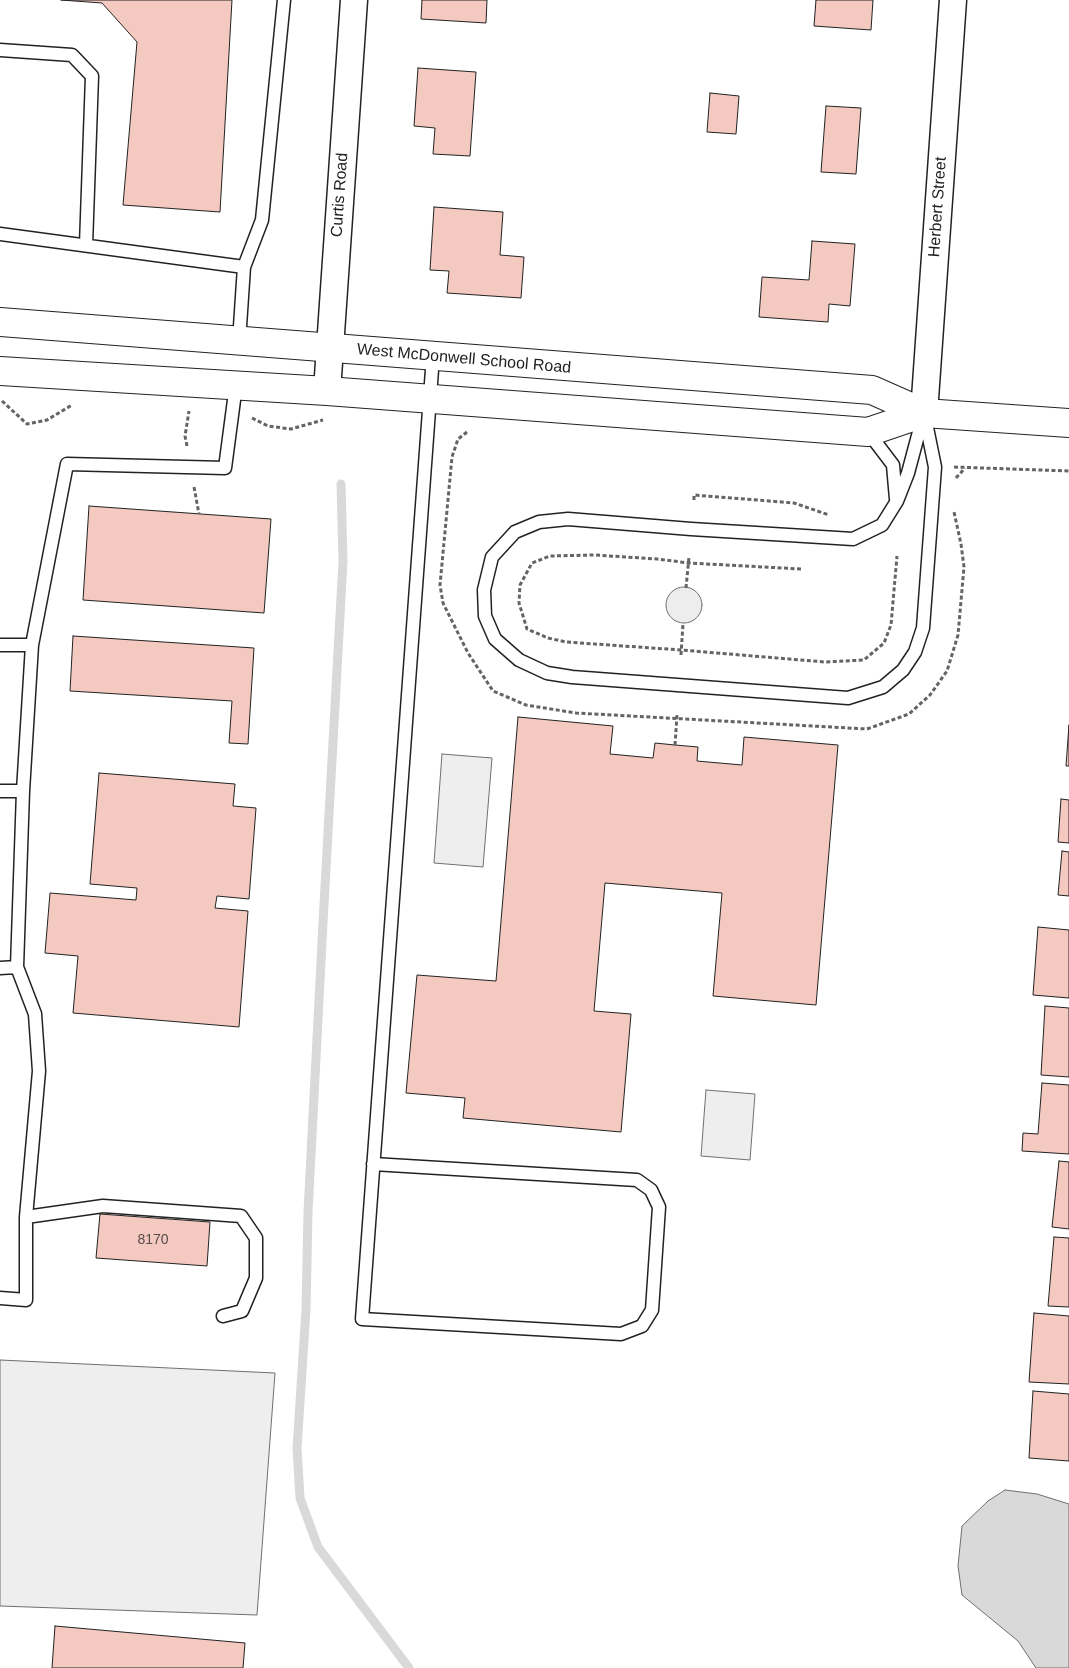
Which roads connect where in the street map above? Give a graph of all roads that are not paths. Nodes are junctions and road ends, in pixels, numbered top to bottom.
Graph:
1 (284, 0) edge
2 (354, 0) edge
3 (953, 0) edge
4 (0, 50) edge
5 (0, 234) edge
6 (86, 245) junction
7 (244, 267) junction
8 (0, 322) edge
9 (240, 341) junction
10 (329, 348) junction
11 (433, 356) junction
12 (0, 371) edge
13 (236, 385) junction
14 (327, 391) junction
15 (431, 399) junction
16 (924, 413) junction
17 (1069, 424) edge
18 (868, 432) junction
19 (897, 502) junction
20 (0, 645) edge
21 (32, 645) junction
22 (0, 791) edge
23 (23, 792) junction
24 (17, 967) junction
25 (0, 968) edge
26 (373, 1164) junction
27 (26, 1217) junction
28 (0, 1298) edge
29 (223, 1316) dead end

1 - 7 lane
2 - 10 street, Curtis Road
3 - 16 street, Herbert Street
4 - 6 lane
5 - 6 lane
6 - 7 lane
7 - 9 lane
8 - 9 main road, West McDonwell School Road
9 - 10 main road, West McDonwell School Road
10 - 11 main road, West McDonwell School Road
10 - 14 street, Curtis Road
11 - 15 lane
11 - 16 main road, West McDonwell School Road
12 - 13 main road, West McDonwell School Road
13 - 14 main road, West McDonwell School Road
13 - 21 lane
14 - 15 main road, West McDonwell School Road
15 - 18 main road, West McDonwell School Road
15 - 26 lane
16 - 17 main road, West McDonwell School Road
16 - 18 main road, West McDonwell School Road
16 - 19 lane
16 - 19 lane
18 - 19 lane
20 - 21 lane
21 - 23 lane
22 - 23 lane
23 - 24 lane
24 - 25 lane
24 - 27 lane
26 - 26 lane
27 - 28 lane
27 - 29 lane

